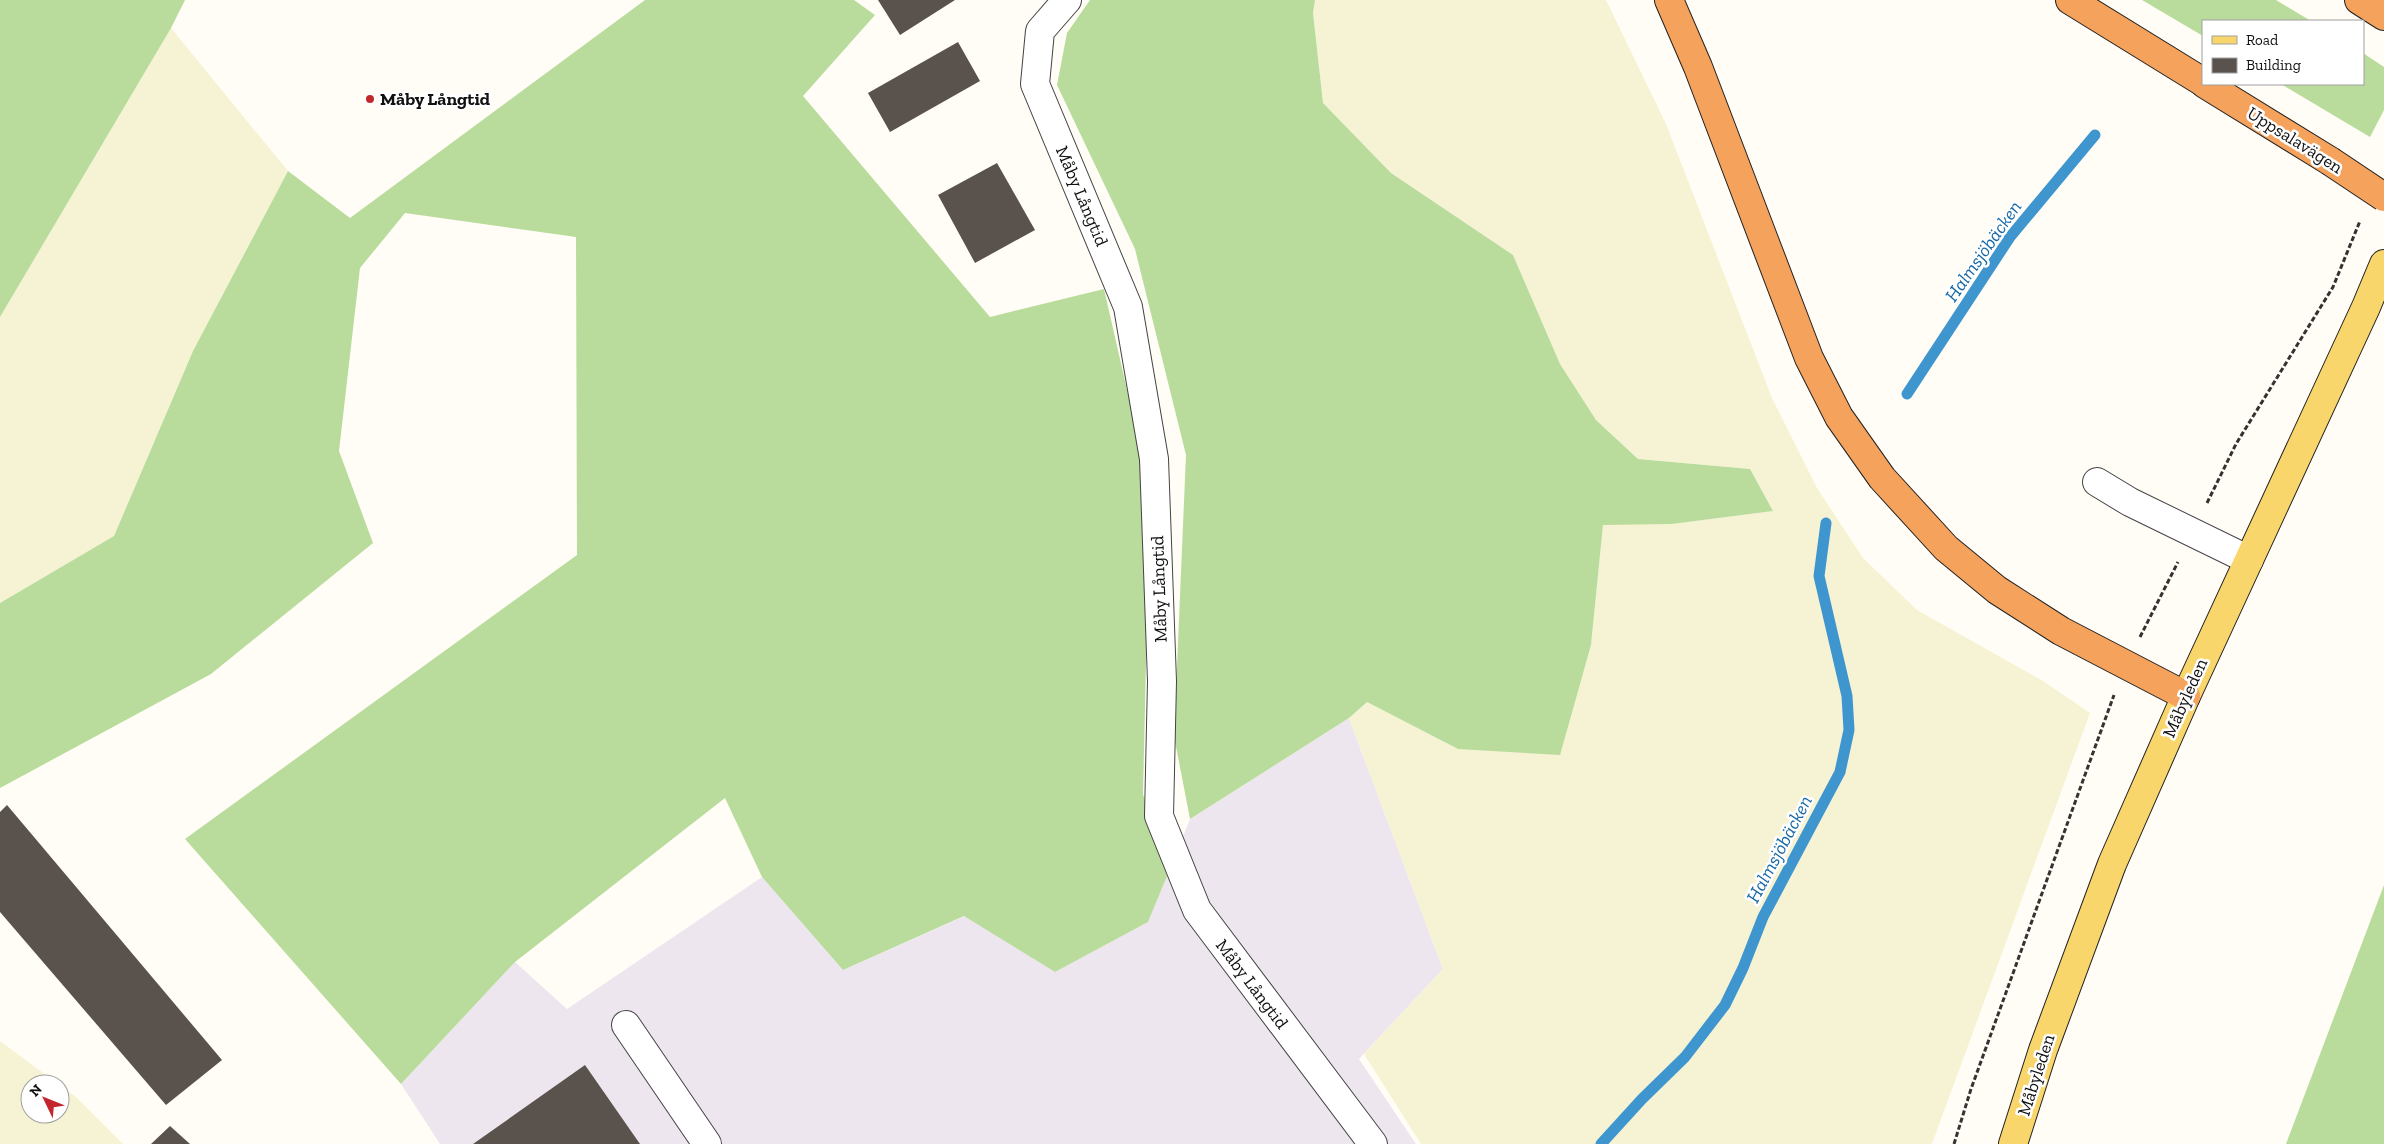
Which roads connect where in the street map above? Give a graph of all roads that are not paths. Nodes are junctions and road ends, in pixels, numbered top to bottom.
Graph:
1 (1067, 0) edge
2 (1669, 0) edge
3 (2070, 0) edge
4 (2359, 0) edge
5 (2384, 16) edge
6 (2202, 82) edge
7 (2207, 85) edge
8 (2384, 197) edge
9 (2384, 264) edge
10 (2097, 482) dead end
11 (2249, 560) junction
12 (2186, 696) junction
13 (626, 1025) dead end
14 (706, 1144) edge
15 (1373, 1144) edge
16 (2013, 1144) edge

1 - 15 lane, Måby Långtid
2 - 12 highway
3 - 6 highway, Uppsalavägen
4 - 5 highway
7 - 8 highway, Uppsalavägen, bridge
9 - 11 main road, Måbyleden
10 - 11 lane
11 - 12 main road, Måbyleden
12 - 16 main road, Måbyleden
13 - 14 lane

